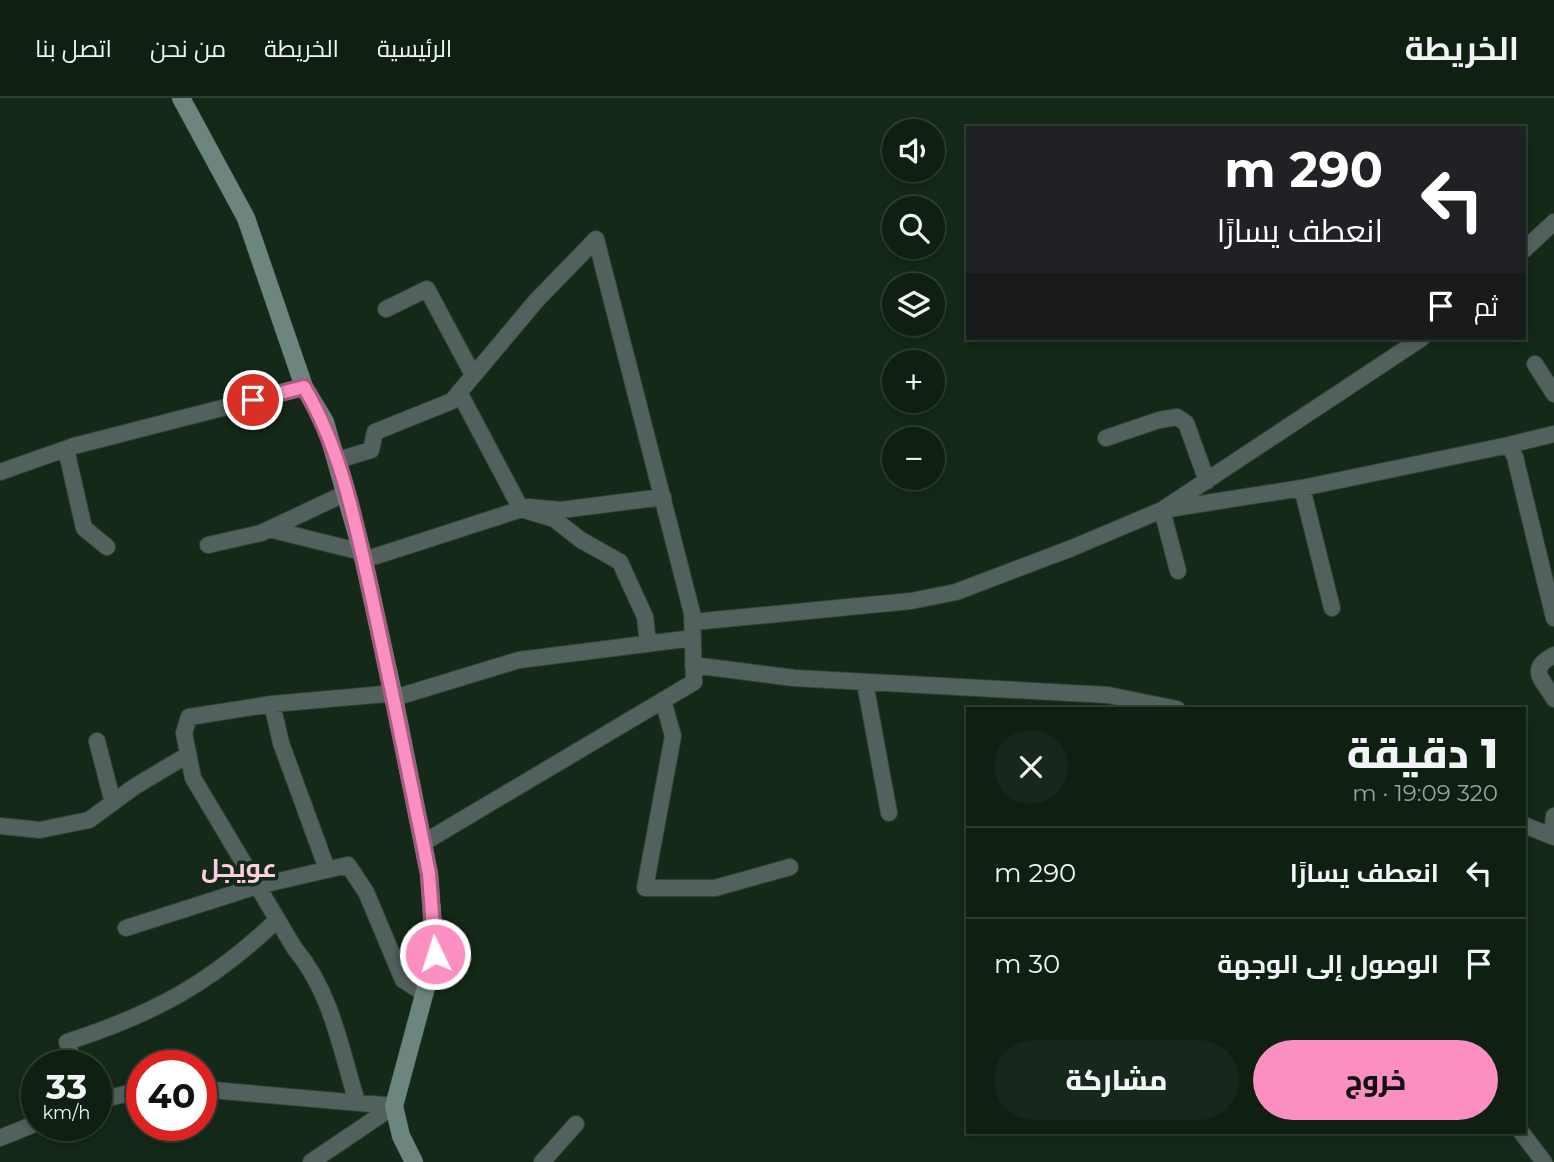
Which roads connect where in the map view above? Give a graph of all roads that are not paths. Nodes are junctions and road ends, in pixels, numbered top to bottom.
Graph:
1 (181, 98) edge
2 (1554, 222) edge
3 (1526, 248) edge
4 (386, 309) dead end
5 (1419, 340) edge
6 (1535, 364) dead end
7 (473, 375) junction
8 (304, 387) junction
9 (459, 392) junction
10 (1554, 394) edge
11 (1554, 435) edge
12 (1106, 438) dead end
13 (1509, 445) junction
14 (66, 449) junction
15 (338, 460) junction
16 (0, 472) edge
17 (1208, 481) junction
18 (1302, 488) junction
19 (346, 493) junction
20 (663, 497) junction
21 (521, 509) junction
22 (1163, 510) junction
23 (269, 529) junction
24 (208, 545) dead end
25 (107, 547) dead end
26 (363, 556) junction
27 (1178, 570) dead end
28 (1332, 608) dead end
29 (1554, 618) edge
30 (693, 630) junction
31 (648, 643) junction
32 (1554, 655) edge
33 (693, 665) junction
34 (865, 683) junction
35 (1040, 692) junction
36 (394, 698) junction
37 (1554, 699) edge
38 (663, 700) junction
39 (272, 704) junction
40 (1044, 707) edge
41 (1167, 707) edge
42 (97, 741) dead end
43 (186, 756) junction
44 (113, 803) junction
45 (889, 813) dead end
46 (1554, 816) edge
47 (0, 825) edge
48 (1526, 826) edge
49 (1553, 837) edge
50 (423, 843) junction
51 (790, 867) dead end
52 (327, 869) junction
53 (257, 886) junction
54 (277, 920) junction
55 (126, 928) dead end
56 (425, 994) junction
57 (70, 1050) edge
58 (217, 1090) edge
59 (357, 1102) junction
60 (394, 1106) junction
61 (576, 1124) dead end
62 (21, 1129) edge
63 (1523, 1134) edge
64 (0, 1138) edge
65 (311, 1162) edge
66 (414, 1162) edge
67 (542, 1162) edge
68 (1544, 1162) edge

1 - 8 street
2 - 3 street
4 - 7 street
5 - 17 street
6 - 10 street
7 - 9 street
7 - 20 street
8 - 14 street
8 - 15 street
9 - 15 street
9 - 21 street
11 - 13 street
12 - 17 street
13 - 18 street
13 - 29 street
14 - 16 street
14 - 25 street
15 - 19 street
17 - 22 street
18 - 22 street
18 - 28 street
19 - 23 street
19 - 26 street
20 - 21 street
20 - 30 street
21 - 26 street
21 - 31 street
22 - 27 street
22 - 30 street
23 - 24 street
23 - 26 street
26 - 36 street
30 - 31 street
30 - 33 street
31 - 36 street
32 - 37 street
33 - 34 street
33 - 38 street
34 - 35 street
34 - 45 street
35 - 40 street
35 - 41 street
36 - 39 street
36 - 50 street
38 - 50 street
38 - 51 street
39 - 43 street
39 - 52 street
42 - 44 street
43 - 44 street
43 - 53 street
44 - 47 street
46 - 49 street
48 - 49 street
50 - 56 street
52 - 53 street
52 - 56 street
53 - 54 street
53 - 55 street
54 - 57 street
54 - 59 street
56 - 60 street
58 - 59 street
59 - 60 street
60 - 65 street
60 - 66 street
61 - 67 street
62 - 64 street
63 - 68 street

